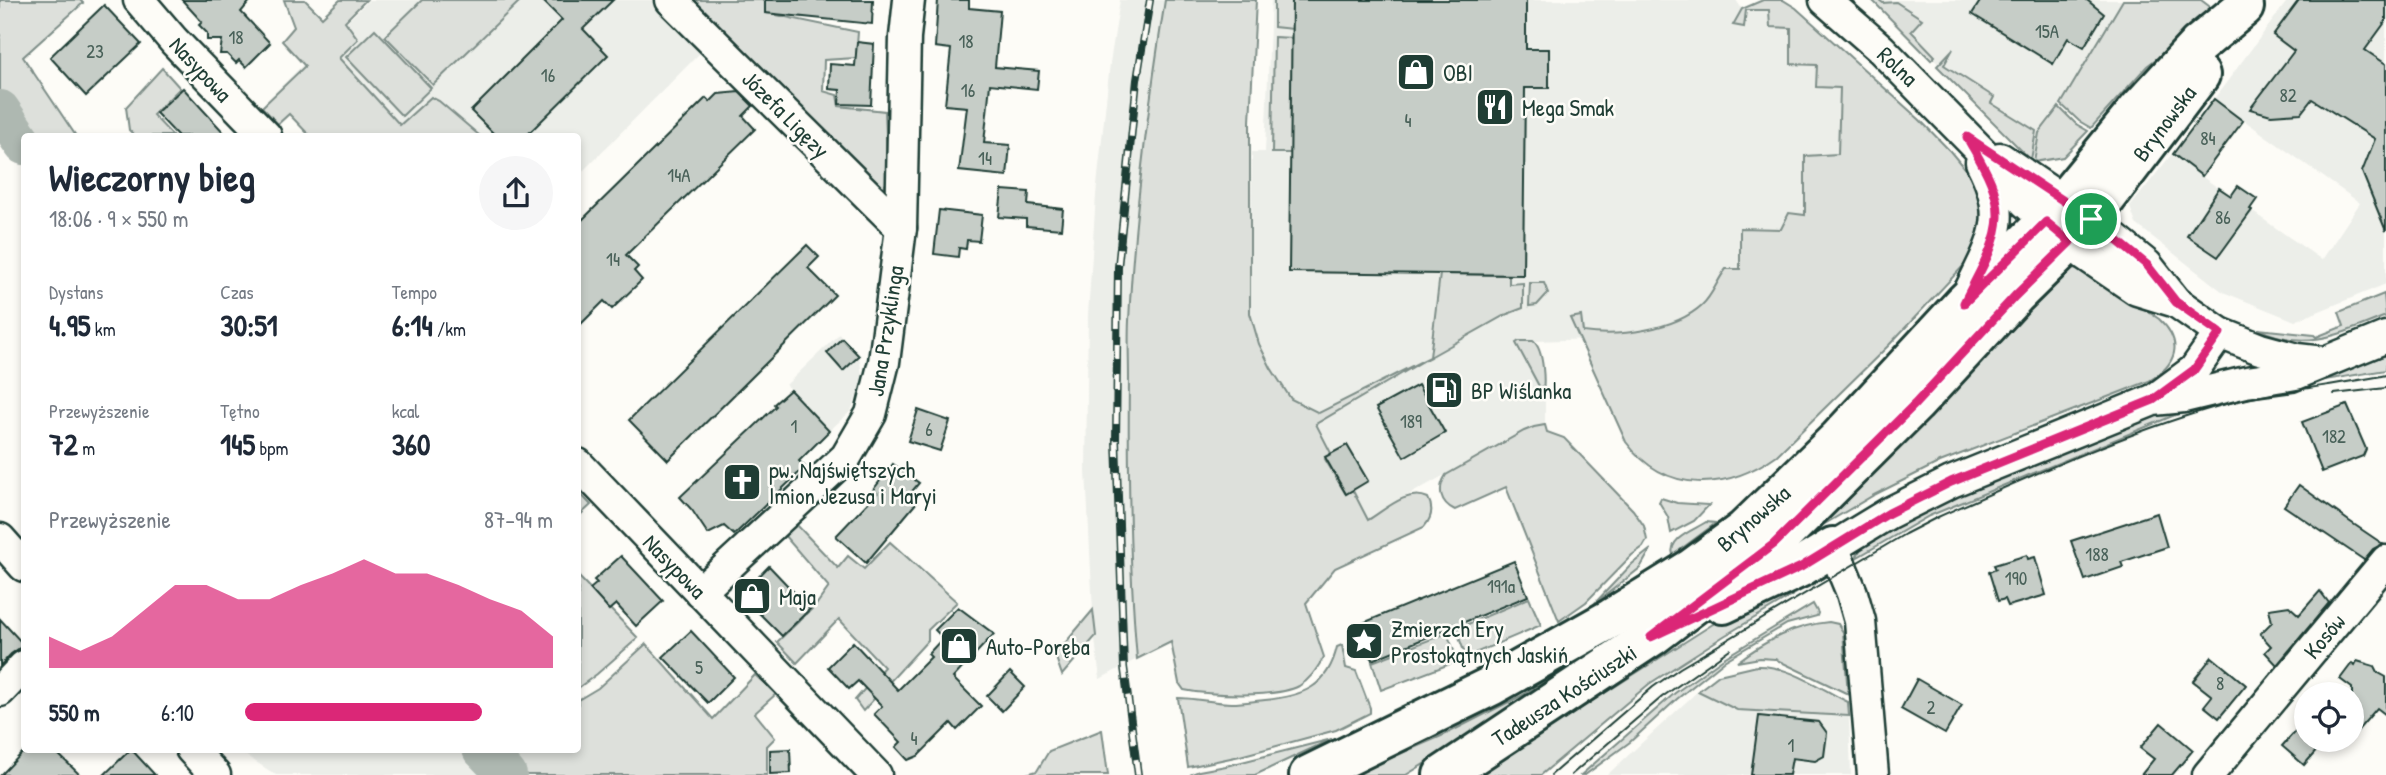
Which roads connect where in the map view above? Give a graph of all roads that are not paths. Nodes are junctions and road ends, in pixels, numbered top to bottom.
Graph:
1 (139, 0) edge
2 (671, 0) edge
3 (909, 0) edge
4 (1825, 0) edge
5 (2246, 4) edge
6 (262, 133) edge
7 (1967, 137) junction
8 (2067, 221) junction
9 (901, 228) junction
10 (1964, 303) junction
11 (2220, 333) junction
12 (2386, 337) edge
13 (2323, 362) junction
14 (2153, 400) junction
15 (581, 467) edge
16 (0, 539) edge
17 (1833, 547) junction
18 (2386, 561) edge
19 (21, 563) edge
20 (1691, 569) joint
21 (700, 592) junction
22 (1651, 637) junction
23 (21, 669) edge
24 (0, 691) edge
25 (195, 753) edge
26 (864, 770) edge
27 (215, 775) edge
28 (1309, 775) edge
29 (1443, 775) edge
30 (1872, 775) edge
31 (2208, 775) edge

1 - 6 street, Nasypowa
2 - 9 street, Józefa Ligęzy
3 - 9 street, Jana Przyklinga
4 - 7 street, Rolna
5 - 8 main road, Brynowska
7 - 8 street, Rolna
7 - 10 street
8 - 10 main road, Brynowska
8 - 11 street, Rolna
8 - 22 main road, Brynowska
9 - 21 street, Jana Przyklinga
10 - 20 main road, Brynowska
11 - 13 street, Rolna
11 - 14 street
12 - 13 street
13 - 14 street
14 - 17 street
15 - 21 street, Nasypowa
16 - 19 street
17 - 22 main road
17 - 30 street
18 - 31 street, Kosów
20 - 28 main road, Tadeusza Kościuszki
21 - 26 street, Nasypowa
22 - 29 main road, Tadeusza Kościuszki
23 - 24 street
25 - 27 street

